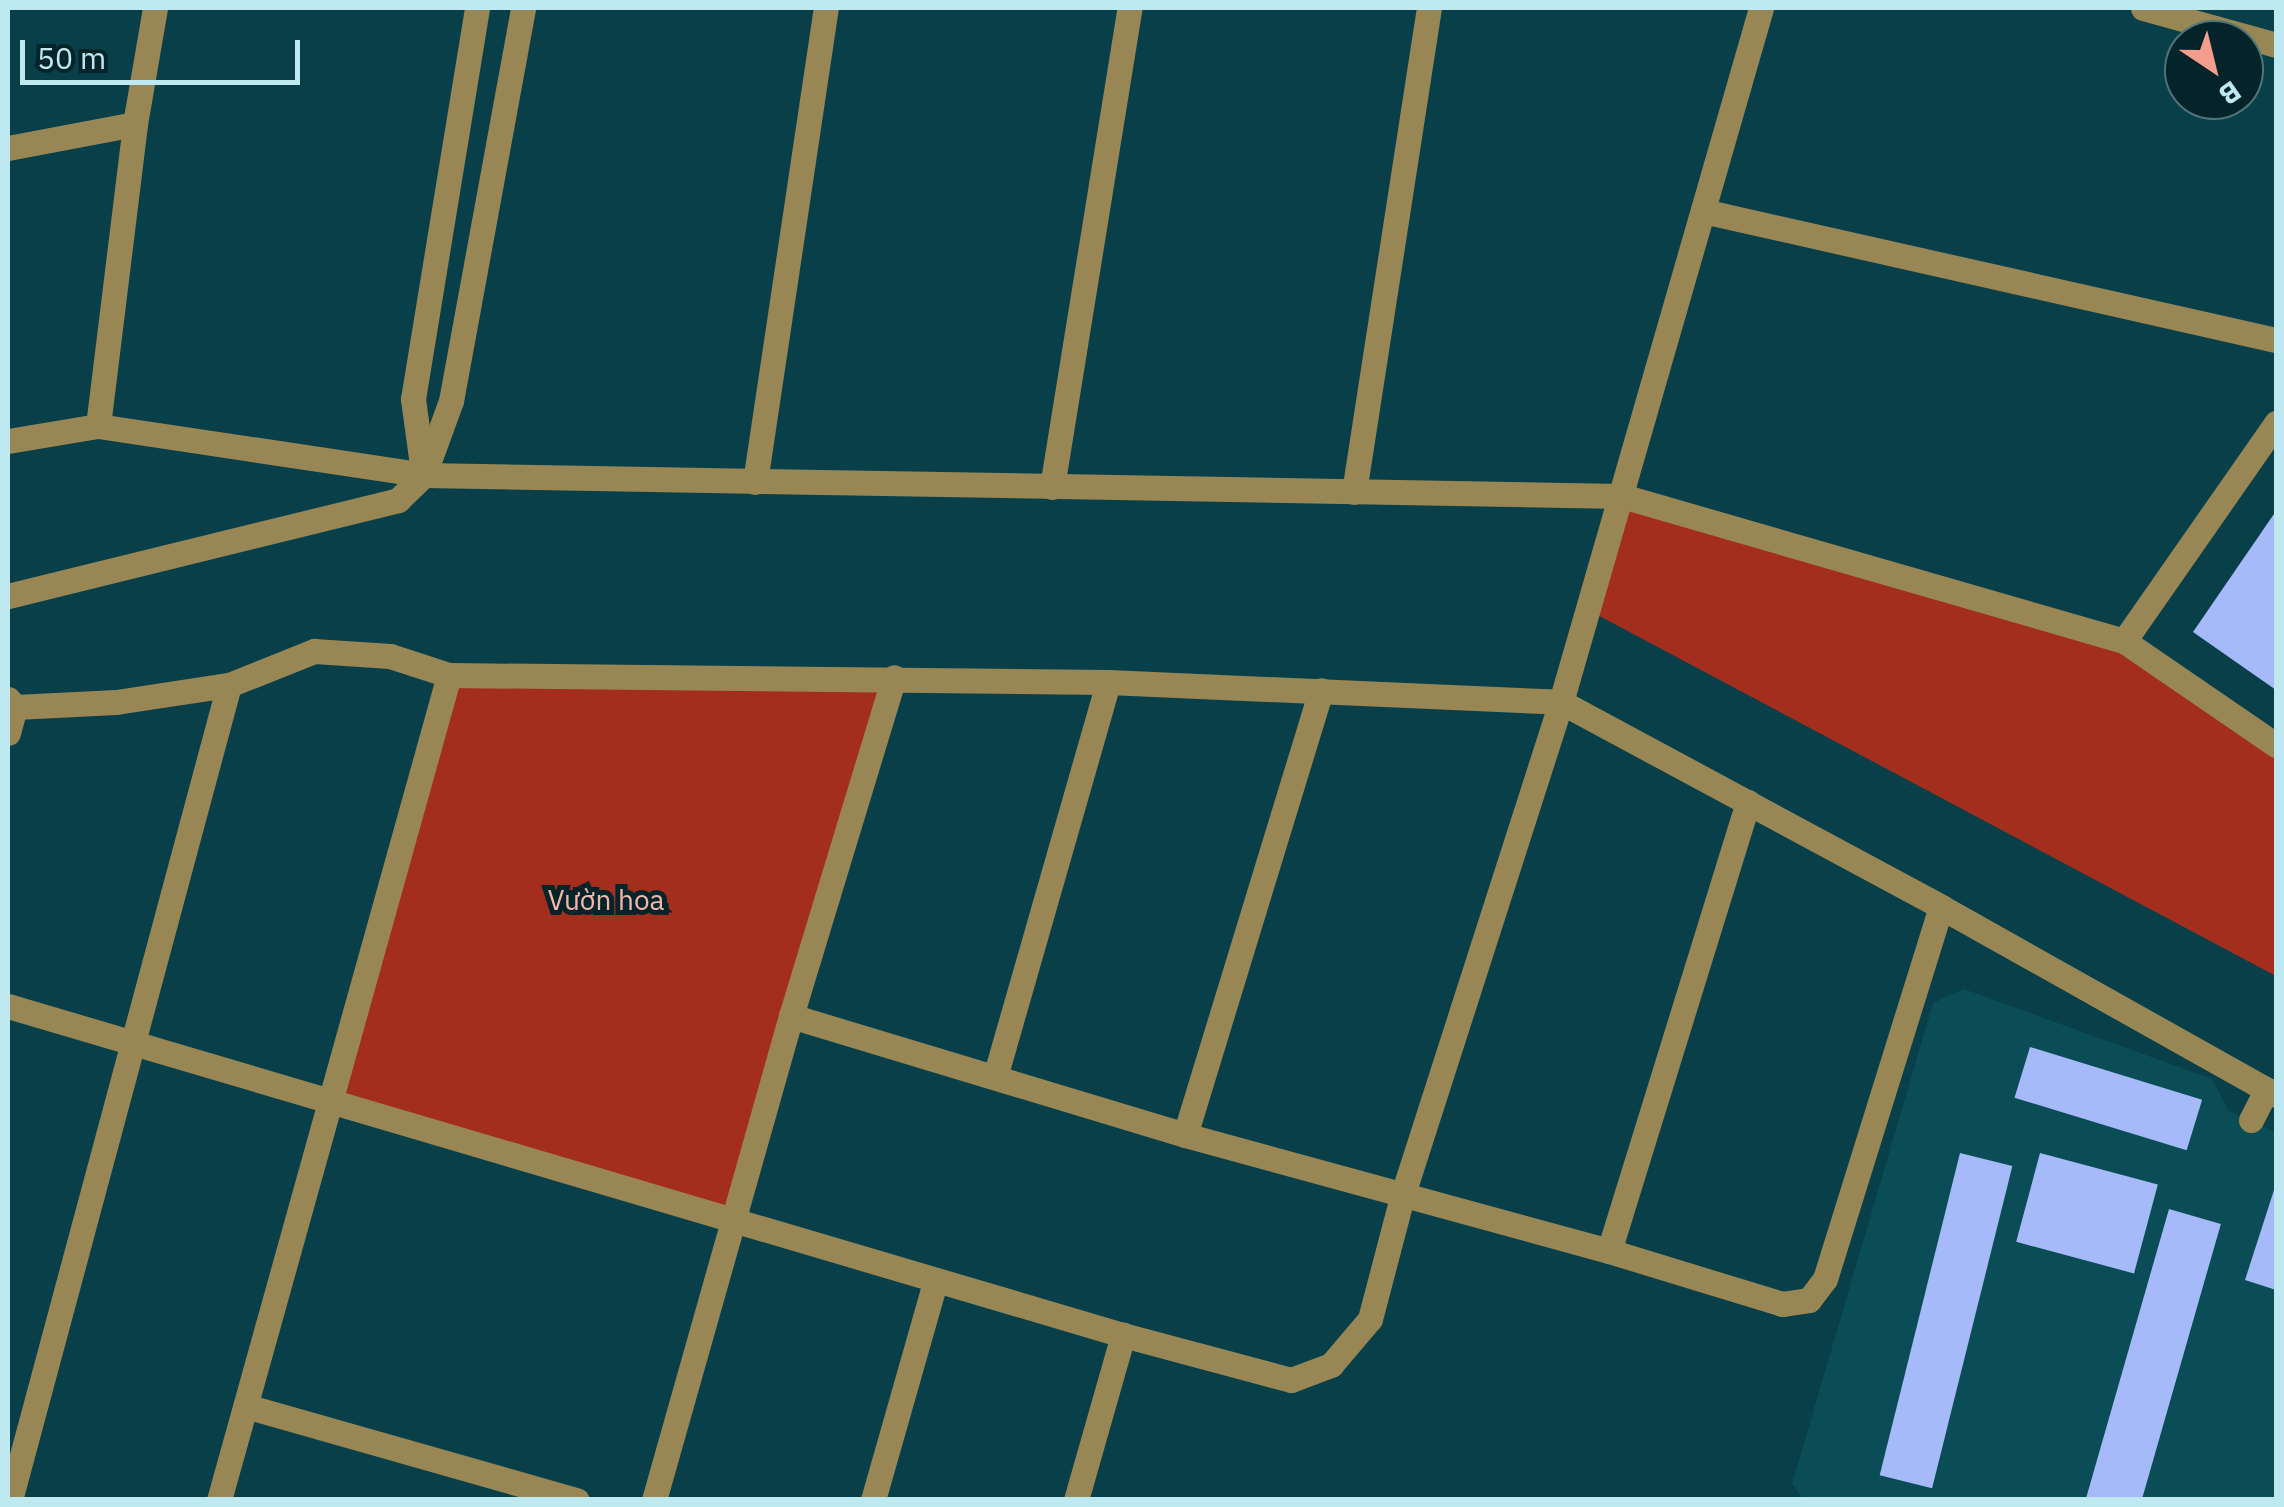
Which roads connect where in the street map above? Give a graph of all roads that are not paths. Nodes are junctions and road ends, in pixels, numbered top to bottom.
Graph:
1 (155, 8) edge
2 (477, 8) edge
3 (523, 8) edge
4 (826, 8) edge
5 (1130, 8) edge
6 (1429, 8) edge
7 (1760, 8) edge
8 (2143, 8) edge
9 (2276, 45) edge
10 (135, 124) junction
11 (8, 148) edge
12 (1703, 211) junction
13 (2276, 340) edge
14 (2276, 423) edge
15 (98, 426) junction
16 (8, 441) edge
17 (424, 475) junction
18 (754, 482) junction
19 (1052, 487) junction
20 (1354, 492) junction
21 (1622, 496) junction
22 (8, 596) edge
23 (2124, 641) junction
24 (450, 675) junction
25 (894, 677) junction
26 (1108, 682) junction
27 (229, 685) junction
28 (1321, 690) junction
29 (1560, 702) junction
30 (11, 703) edge
31 (8, 733) edge
32 (2276, 745) edge
33 (1748, 802) junction
34 (1941, 906) junction
35 (8, 1006) edge
36 (791, 1016) junction
37 (135, 1043) junction
38 (994, 1077) junction
39 (2271, 1092) edge
40 (332, 1100) junction
41 (2251, 1120) dead end
42 (1185, 1135) junction
43 (1402, 1197) junction
44 (732, 1218) junction
45 (1609, 1251) junction
46 (935, 1282) junction
47 (1123, 1335) junction
48 (246, 1406) junction
49 (10, 1500) edge
50 (219, 1500) edge
51 (577, 1500) edge
52 (654, 1500) edge
53 (873, 1500) edge
54 (1076, 1500) edge

1 - 10 street
2 - 17 street
3 - 17 street
4 - 18 street
5 - 19 street
6 - 20 street
7 - 12 street
8 - 9 street
10 - 11 street
10 - 15 street
12 - 13 street
12 - 21 street
14 - 23 street
15 - 16 street
15 - 17 street
17 - 18 street
17 - 22 street
18 - 19 street
19 - 20 street
20 - 21 street
21 - 23 street
21 - 29 street
23 - 32 street
24 - 25 street
24 - 27 street
24 - 40 street
25 - 26 street
25 - 36 street
26 - 28 street
26 - 38 street
27 - 30 street
27 - 37 street
28 - 29 street
28 - 42 street
29 - 33 street
29 - 43 street
30 - 31 street
33 - 34 street
33 - 45 street
34 - 39 street
34 - 45 street
35 - 37 street
36 - 38 street
36 - 44 street
37 - 40 street
37 - 49 street
38 - 42 street
39 - 41 street
40 - 44 street
40 - 48 street
42 - 43 street
43 - 45 street
43 - 47 street
44 - 46 street
44 - 52 street
46 - 47 street
46 - 53 street
47 - 54 street
48 - 50 street
48 - 51 street

